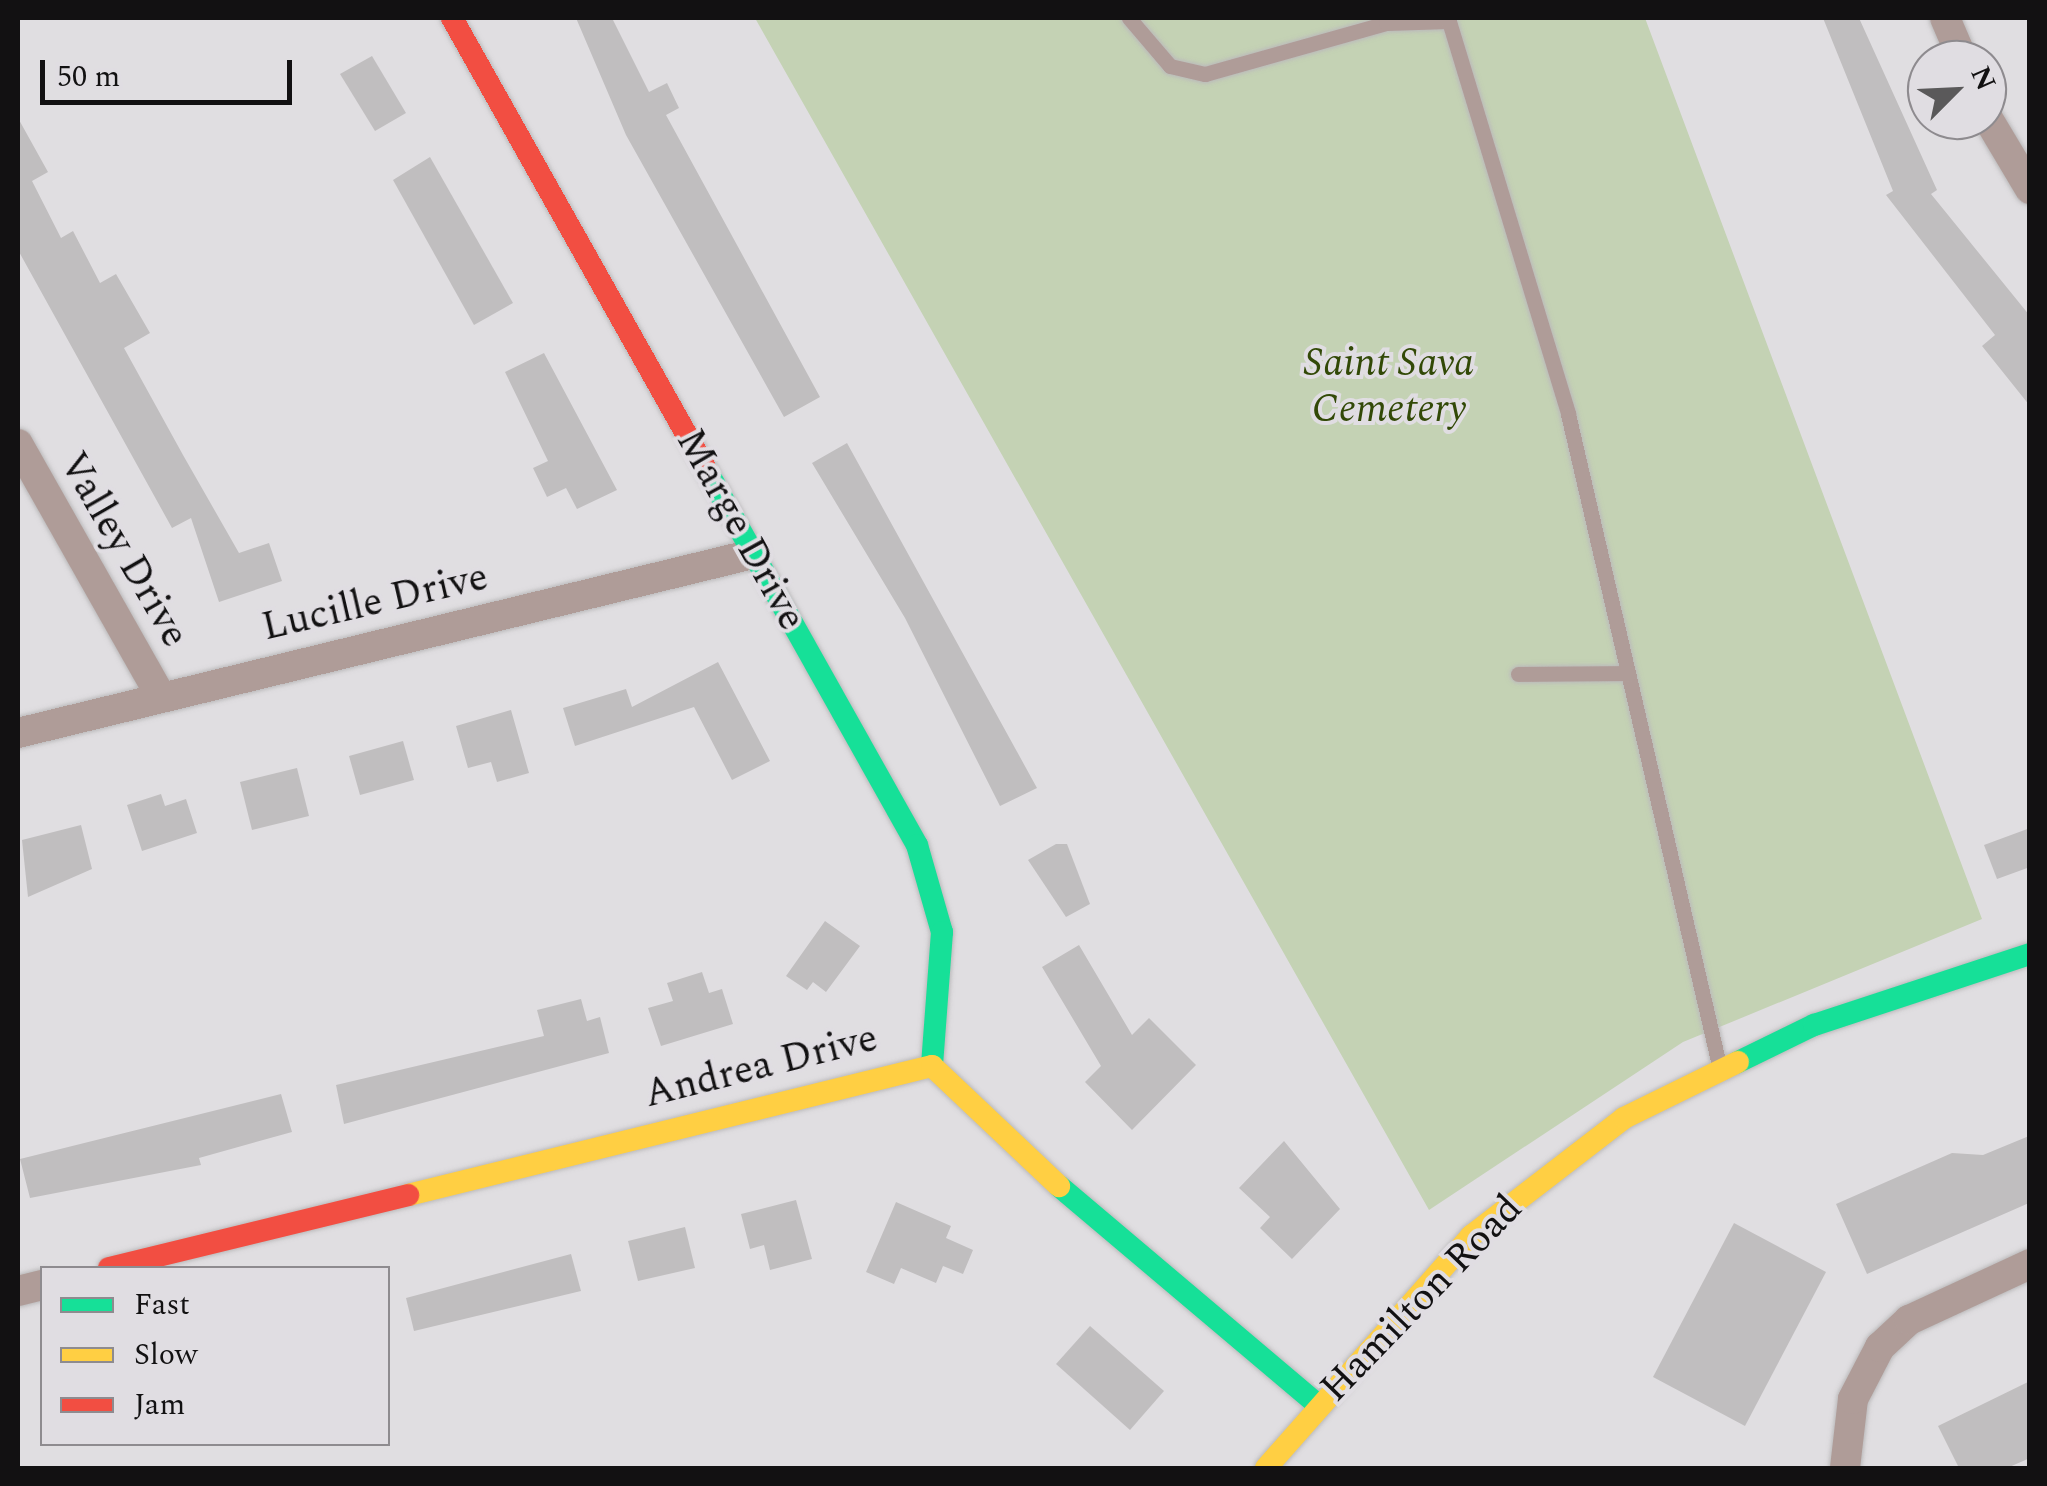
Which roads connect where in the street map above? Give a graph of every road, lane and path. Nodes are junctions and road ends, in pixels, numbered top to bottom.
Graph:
1 (452, 18) edge
2 (1129, 18) edge
3 (1448, 19) edge
4 (2001, 140) edge
5 (2030, 189) edge
6 (18, 444) edge
7 (753, 554) junction
8 (1628, 672) junction
9 (1518, 674) dead end
10 (160, 695) junction
11 (18, 733) edge
12 (2030, 954) edge
13 (1718, 1065) junction
14 (932, 1066) junction
15 (2030, 1264) edge
16 (117, 1266) edge
17 (1319, 1406) junction
18 (1266, 1468) edge
19 (1846, 1468) edge

1 - 7 street, Marge Drive
2 - 3 lane
3 - 8 lane
4 - 5 street
6 - 10 street, Valley Drive
7 - 10 street, Lucille Drive
7 - 14 street, Marge Drive
8 - 9 lane
8 - 13 lane
10 - 11 street, Lucille Drive
12 - 13 street, Hamilton Road
13 - 17 street, Hamilton Road
14 - 16 street, Andrea Drive
14 - 17 street, Andrea Drive
15 - 19 street
17 - 18 street, Hamilton Road

